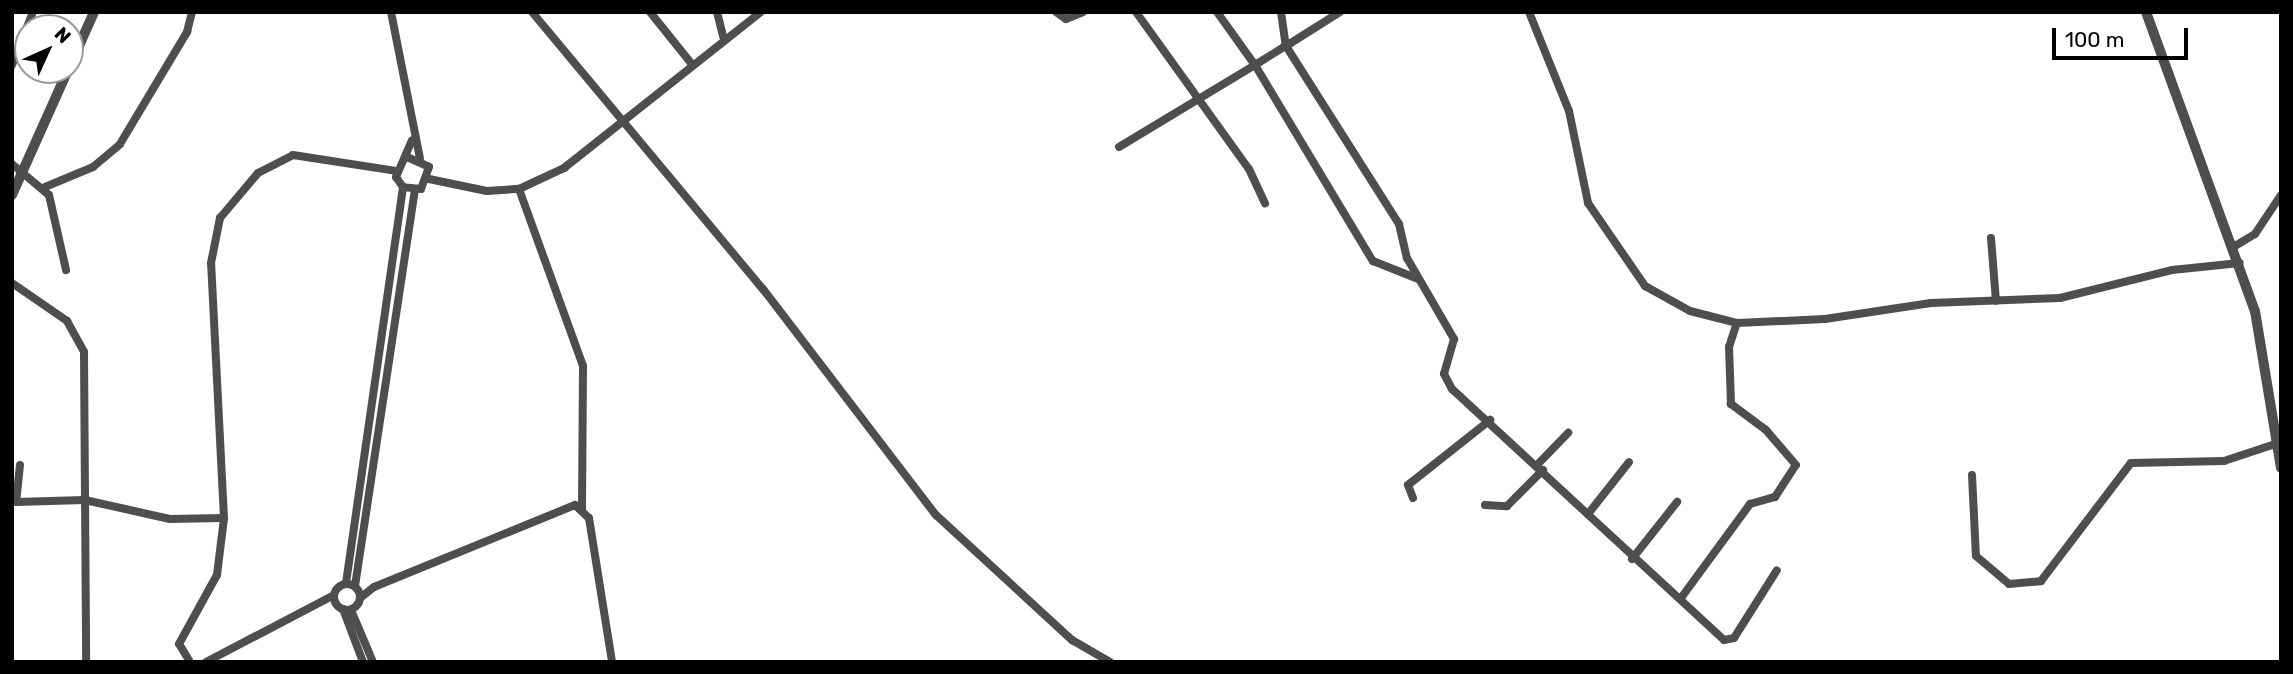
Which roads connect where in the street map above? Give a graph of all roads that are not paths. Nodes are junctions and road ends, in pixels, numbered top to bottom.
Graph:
1 (33, 12) edge
2 (94, 12) edge
3 (192, 12) edge
4 (391, 12) edge
5 (532, 12) edge
6 (650, 12) edge
7 (717, 12) edge
8 (761, 12) edge
9 (1056, 12) edge
10 (1083, 12) edge
11 (1136, 12) edge
12 (1217, 12) edge
13 (1281, 12) edge
14 (1340, 12) edge
15 (1529, 12) edge
16 (2146, 12) edge
17 (84, 34) edge
18 (723, 36) junction
19 (1286, 46) junction
20 (691, 63) junction
21 (12, 65) edge
22 (1255, 65) junction
23 (62, 84) edge
24 (1199, 98) junction
25 (627, 121) junction
26 (412, 139) junction
27 (1119, 147) dead end
28 (407, 157) junction
29 (420, 158) junction
30 (12, 164) edge
31 (396, 171) junction
32 (23, 172) junction
33 (429, 179) junction
34 (45, 187) junction
35 (403, 187) junction
36 (519, 189) junction
37 (415, 191) junction
38 (12, 195) edge
39 (2281, 195) edge
40 (1265, 204) dead end
41 (1991, 238) dead end
42 (2235, 246) junction
43 (2240, 263) junction
44 (66, 270) dead end
45 (1418, 279) junction
46 (12, 283) edge
47 (388, 290) junction
48 (400, 291) junction
49 (1996, 301) junction
50 (1737, 323) junction
51 (373, 400) junction
52 (385, 401) junction
53 (1490, 420) junction
54 (1568, 433) dead end
55 (2276, 444) junction
56 (1629, 462) dead end
57 (20, 465) dead end
58 (1540, 468) junction
59 (2281, 468) edge
60 (1972, 475) dead end
61 (1413, 498) dead end
62 (85, 500) junction
63 (1677, 502) dead end
64 (1485, 505) dead end
65 (358, 508) junction
66 (582, 509) junction
67 (370, 510) junction
68 (1588, 514) junction
69 (224, 518) junction
70 (1632, 559) junction
71 (1777, 570) dead end
72 (352, 586) junction
73 (374, 587) junction
74 (334, 595) junction
75 (360, 598) junction
76 (1681, 598) junction
77 (325, 605) junction
78 (344, 608) junction
79 (86, 662) edge
80 (190, 662) edge
81 (206, 662) edge
82 (363, 662) edge
83 (373, 662) edge
84 (612, 662) edge
85 (1110, 662) edge

1 - 21 street
2 - 17 street
3 - 34 street
4 - 26 street
5 - 25 street
6 - 20 street
7 - 18 street
8 - 18 street
9 - 10 street
11 - 24 street
12 - 22 street
13 - 19 street
14 - 19 street
15 - 50 street
16 - 42 street
18 - 20 street
19 - 22 street
19 - 45 street
20 - 25 street
22 - 24 street
22 - 45 street
23 - 32 street
24 - 27 street
24 - 40 street
25 - 36 street
25 - 85 street
26 - 28 street
26 - 29 street
28 - 29 street
28 - 31 street
29 - 33 street
30 - 32 street
31 - 35 street
31 - 69 street
32 - 34 street
32 - 38 street
33 - 36 street
33 - 37 street
34 - 44 street
35 - 37 street
35 - 47 street
36 - 66 street
37 - 48 street
39 - 42 street
41 - 49 street
42 - 43 street
43 - 49 street
43 - 55 street
45 - 53 street
46 - 62 street
47 - 48 street
47 - 51 street
48 - 52 street
49 - 50 street
50 - 76 street
51 - 52 street
51 - 65 street
52 - 67 street
53 - 58 street
53 - 61 street
54 - 58 street
55 - 59 street
55 - 60 street
56 - 68 street
57 - 62 street
58 - 64 street
58 - 68 street
62 - 69 street
62 - 79 street
63 - 70 street
65 - 67 street
65 - 72 street
66 - 73 street
66 - 84 street
67 - 72 street
68 - 70 street
69 - 80 street
70 - 76 street
71 - 76 street
72 - 73 street
72 - 74 street
72 - 75 street
73 - 75 street
74 - 77 street
74 - 78 street
75 - 78 street
77 - 78 street
77 - 81 street
78 - 82 street
78 - 83 street

